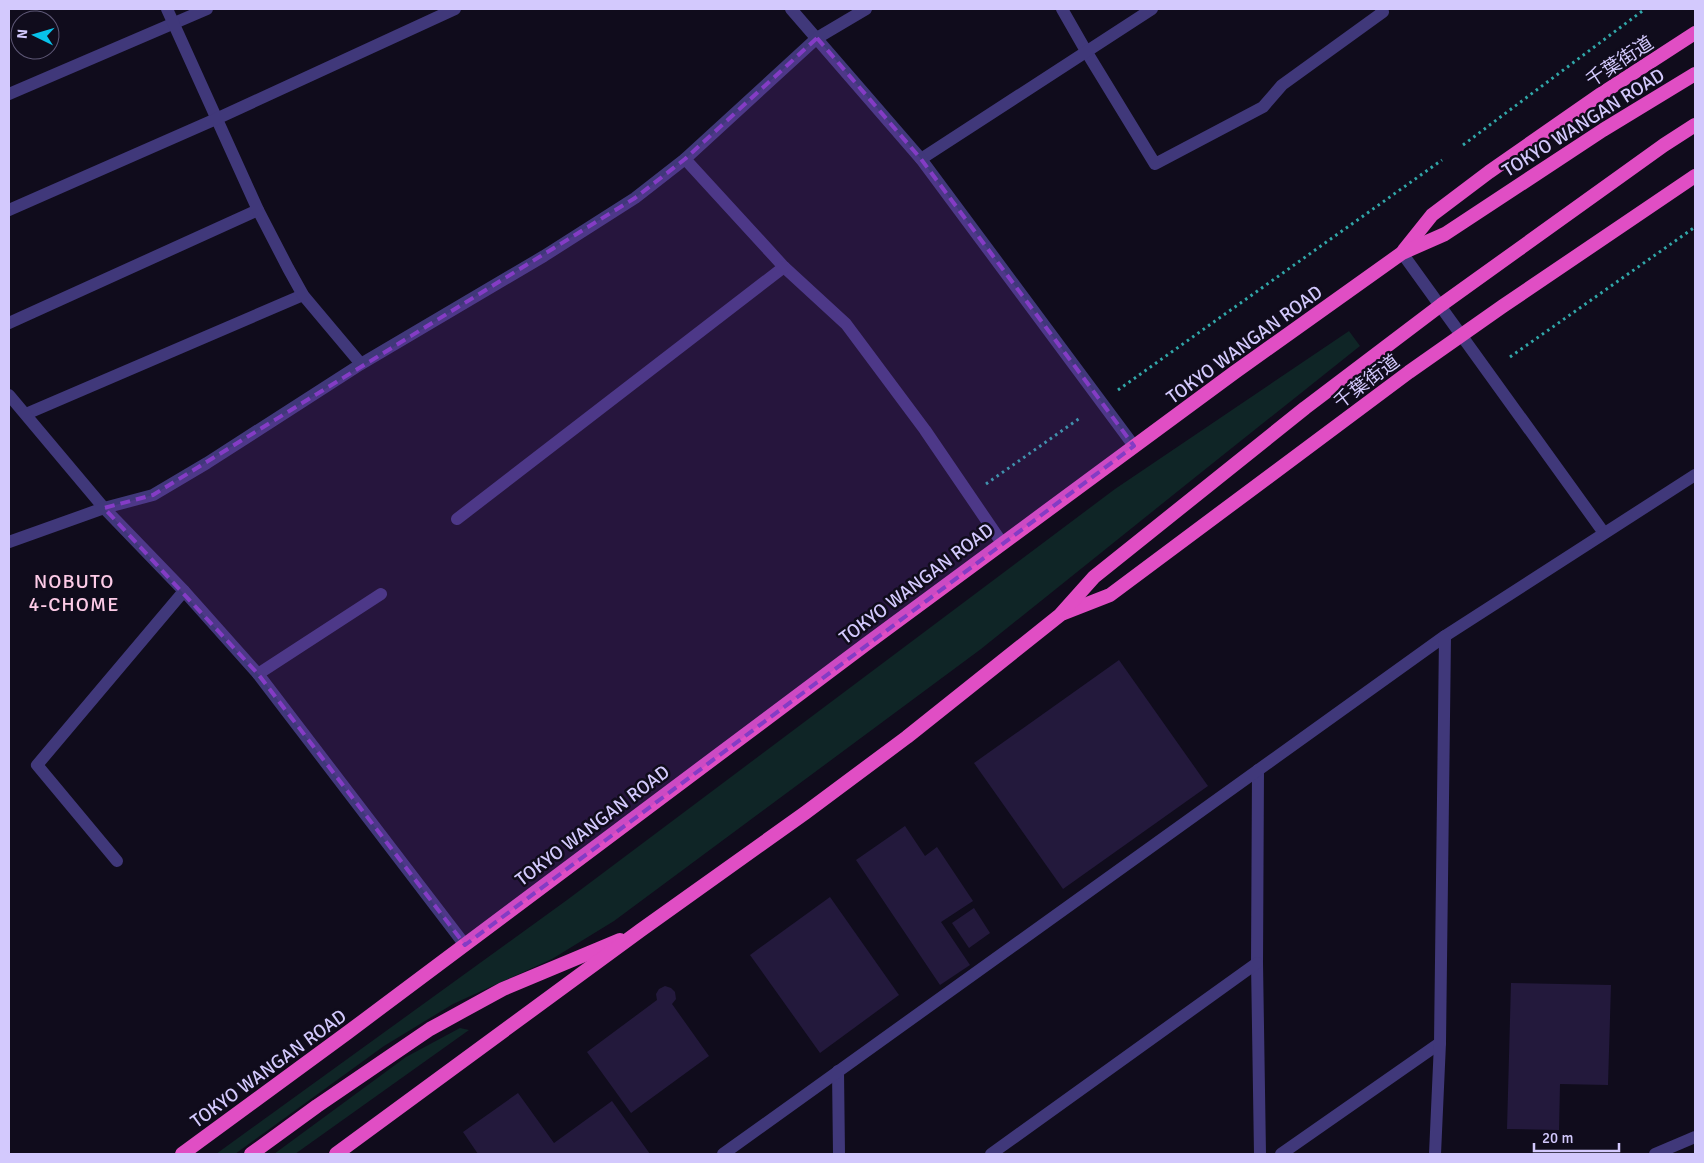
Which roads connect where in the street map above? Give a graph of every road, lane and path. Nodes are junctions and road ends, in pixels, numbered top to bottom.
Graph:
1 (168, 9) edge
2 (207, 9) edge
3 (455, 9) edge
4 (790, 9) edge
5 (866, 9) edge
6 (1062, 9) edge
7 (1152, 9) edge
8 (1381, 9) edge
9 (1645, 9) edge
10 (174, 23) junction
11 (1695, 33) edge
12 (817, 38) junction
13 (1086, 51) junction
14 (1695, 74) edge
15 (9, 94) edge
16 (216, 119) junction
17 (1695, 125) edge
18 (1463, 145) dead end
19 (921, 159) junction
20 (685, 160) junction
21 (1442, 160) dead end
22 (1695, 176) edge
23 (9, 210) edge
24 (258, 210) junction
25 (1695, 227) edge
26 (1402, 253) junction
27 (784, 267) junction
28 (303, 295) junction
29 (1441, 305) junction
30 (9, 323) edge
31 (1461, 336) junction
32 (1510, 357) dead end
33 (361, 364) junction
34 (9, 395) edge
35 (1112, 395) dead end
36 (26, 414) junction
37 (1080, 418) dead end
38 (1134, 446) junction
39 (1695, 475) edge
40 (984, 486) dead end
41 (104, 508) junction
42 (457, 519) dead end
43 (1604, 533) junction
44 (9, 542) edge
45 (1002, 543) junction
46 (184, 591) junction
47 (381, 594) dead end
48 (1060, 615) junction
49 (1444, 636) junction
50 (258, 674) junction
51 (1258, 770) junction
52 (117, 861) dead end
53 (641, 930) junction
54 (465, 944) junction
55 (1257, 964) junction
56 (1440, 1043) junction
57 (838, 1071) junction
58 (1695, 1138) edge
59 (182, 1154) edge
60 (250, 1154) edge
61 (336, 1154) edge
62 (723, 1154) edge
63 (839, 1154) edge
64 (990, 1154) edge
65 (1260, 1154) edge
66 (1281, 1154) edge
67 (1435, 1154) edge
68 (1655, 1154) edge

1 - 10 street
2 - 10 street
3 - 16 street
4 - 12 street
5 - 12 street
6 - 13 street
7 - 13 street
8 - 13 street
9 - 18 path
10 - 15 street
10 - 16 street
11 - 26 highway, 千葉街道
12 - 19 street
12 - 20 street
13 - 19 street
14 - 26 highway, TOKYO WANGAN ROAD
16 - 23 street
16 - 24 street
17 - 29 highway
19 - 38 street
20 - 27 street
20 - 33 street
21 - 35 path
22 - 31 highway, 千葉街道
24 - 28 street
24 - 30 street
25 - 32 path
26 - 29 street
26 - 38 highway, TOKYO WANGAN ROAD
27 - 42 street
27 - 45 street
28 - 33 street
28 - 36 street
29 - 31 street
29 - 48 highway
31 - 43 street
31 - 48 highway, 千葉街道
33 - 41 street
34 - 36 street
36 - 41 street
37 - 40 path
38 - 45 highway, TOKYO WANGAN ROAD
39 - 43 street
41 - 44 street
41 - 46 street
43 - 49 street
45 - 54 highway, TOKYO WANGAN ROAD
46 - 50 street
46 - 52 street
47 - 50 street
48 - 53 highway
49 - 51 street
49 - 56 street
50 - 54 street
51 - 55 street
51 - 57 street
53 - 60 highway
53 - 61 highway
54 - 59 highway, TOKYO WANGAN ROAD
55 - 64 street
55 - 65 street
56 - 66 street
56 - 67 street
57 - 62 street
57 - 63 street
58 - 68 street

